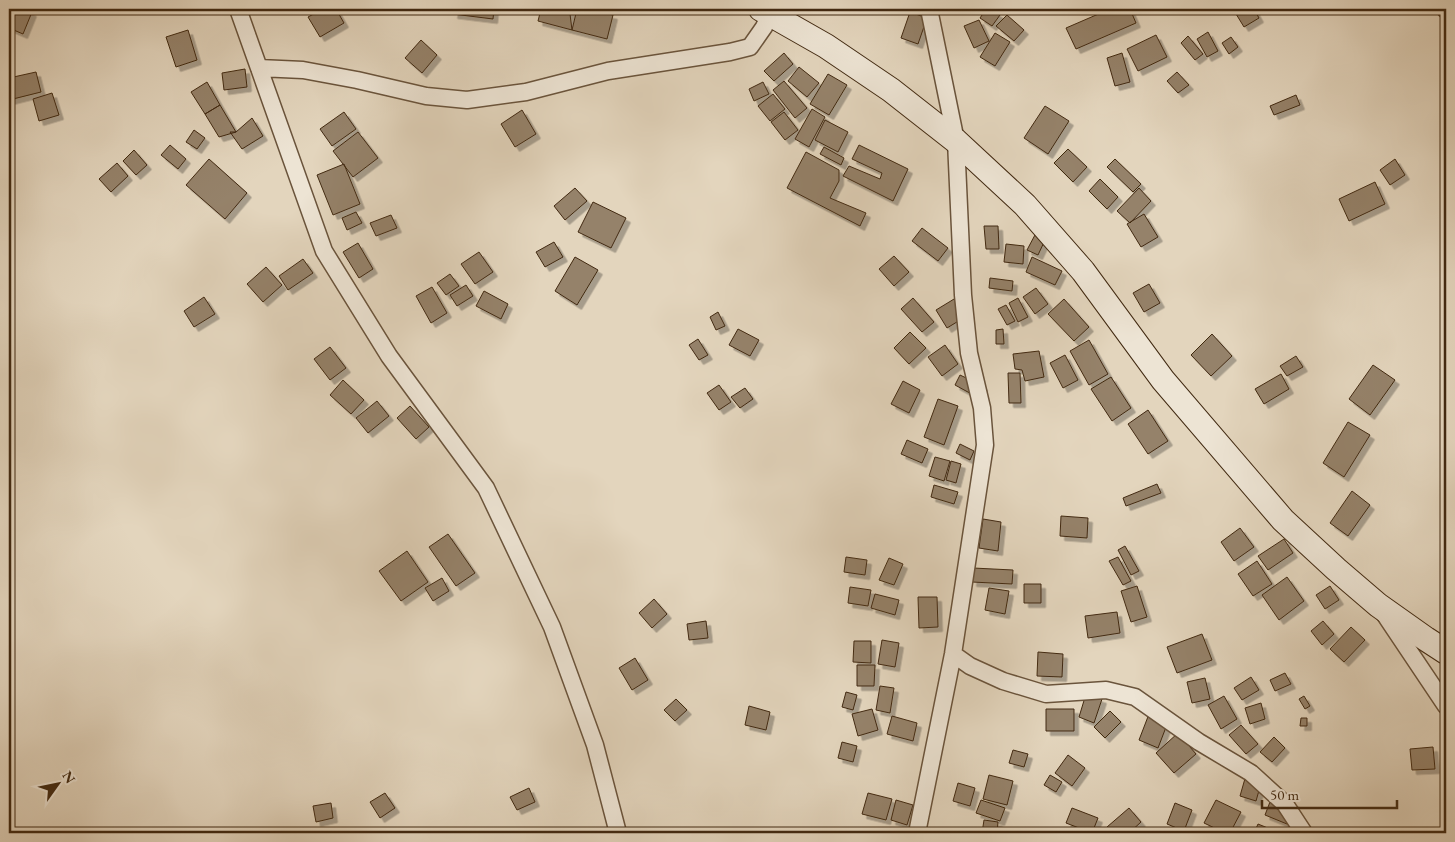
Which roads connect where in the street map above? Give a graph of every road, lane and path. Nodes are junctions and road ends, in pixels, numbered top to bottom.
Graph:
1 (238, 9) edge
2 (929, 9) edge
3 (766, 11) edge
4 (259, 68) junction
5 (956, 141) junction
6 (1378, 605) junction
7 (1446, 652) edge
8 (953, 654) junction
9 (1446, 706) edge
10 (618, 833) edge
11 (917, 833) edge
12 (1304, 833) edge

1 - 4 street
2 - 5 street
3 - 4 street
3 - 5 main road
4 - 10 street
5 - 6 main road
5 - 8 street
6 - 7 main road
6 - 9 street
8 - 11 street
8 - 12 street

